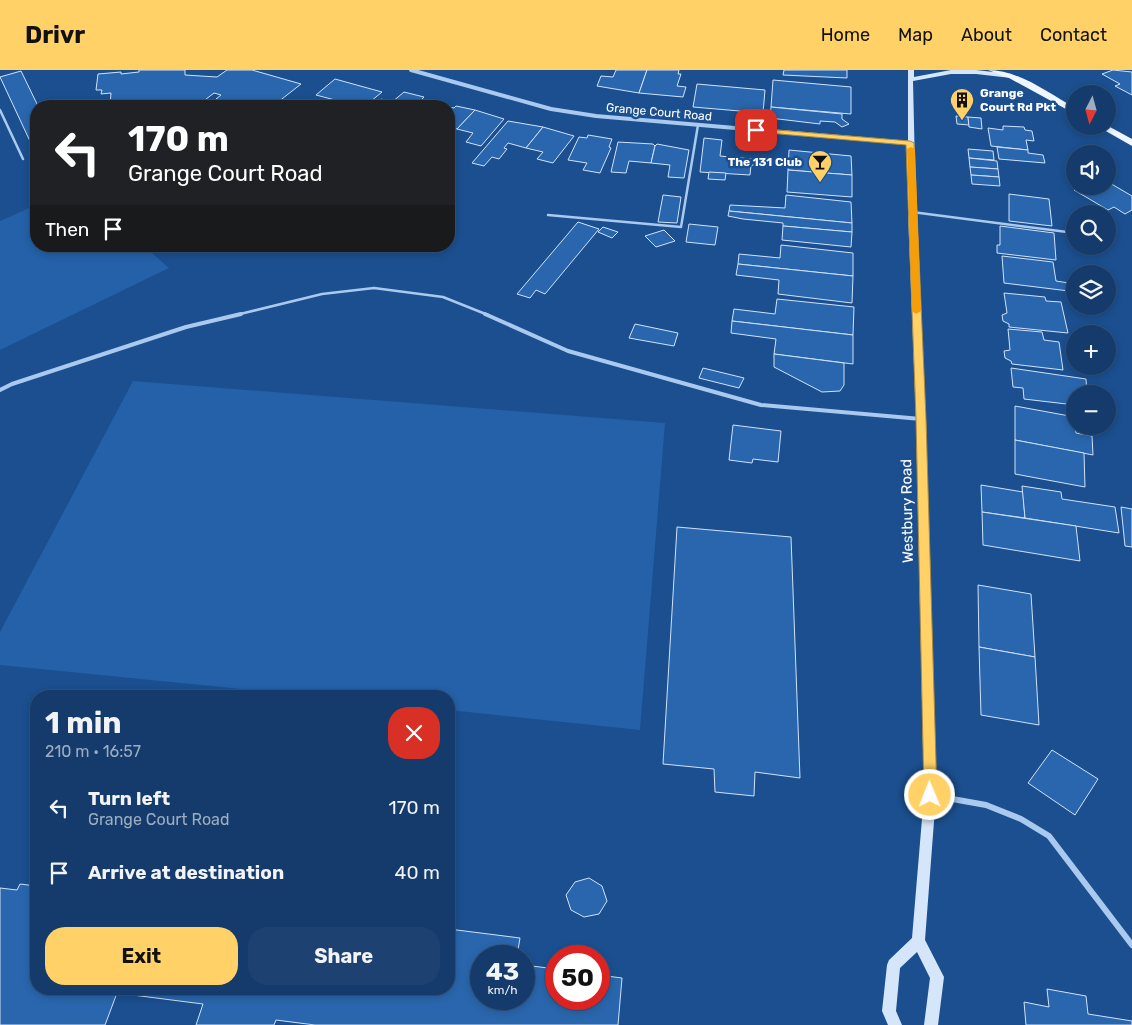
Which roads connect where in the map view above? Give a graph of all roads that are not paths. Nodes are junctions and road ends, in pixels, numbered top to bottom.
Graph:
1 (411, 70) edge
2 (992, 70) edge
3 (1010, 73) edge
4 (911, 75) edge
5 (1066, 106) edge
6 (0, 110) edge
7 (698, 125) junction
8 (1116, 133) edge
9 (1131, 141) edge
10 (910, 143) junction
11 (23, 159) dead end
12 (912, 212) junction
13 (548, 215) dead end
14 (1066, 232) edge
15 (0, 390) edge
16 (921, 419) junction
17 (930, 795) junction
18 (918, 941) junction
19 (1132, 945) edge
20 (896, 1025) edge
21 (931, 1025) edge

1 - 7 street, Grange Court Road
2 - 3 main road
3 - 4 main road, Westbury Road
3 - 5 main road
4 - 10 main road, Westbury Road
6 - 11 lane
7 - 10 street, Grange Court Road
7 - 13 lane
8 - 9 main road
10 - 12 main road, Westbury Road
12 - 14 lane
12 - 16 main road, Westbury Road
15 - 16 lane
16 - 17 main road, Westbury Road
17 - 18 main road, Westbury Road
17 - 19 street
18 - 20 main road
18 - 21 main road

